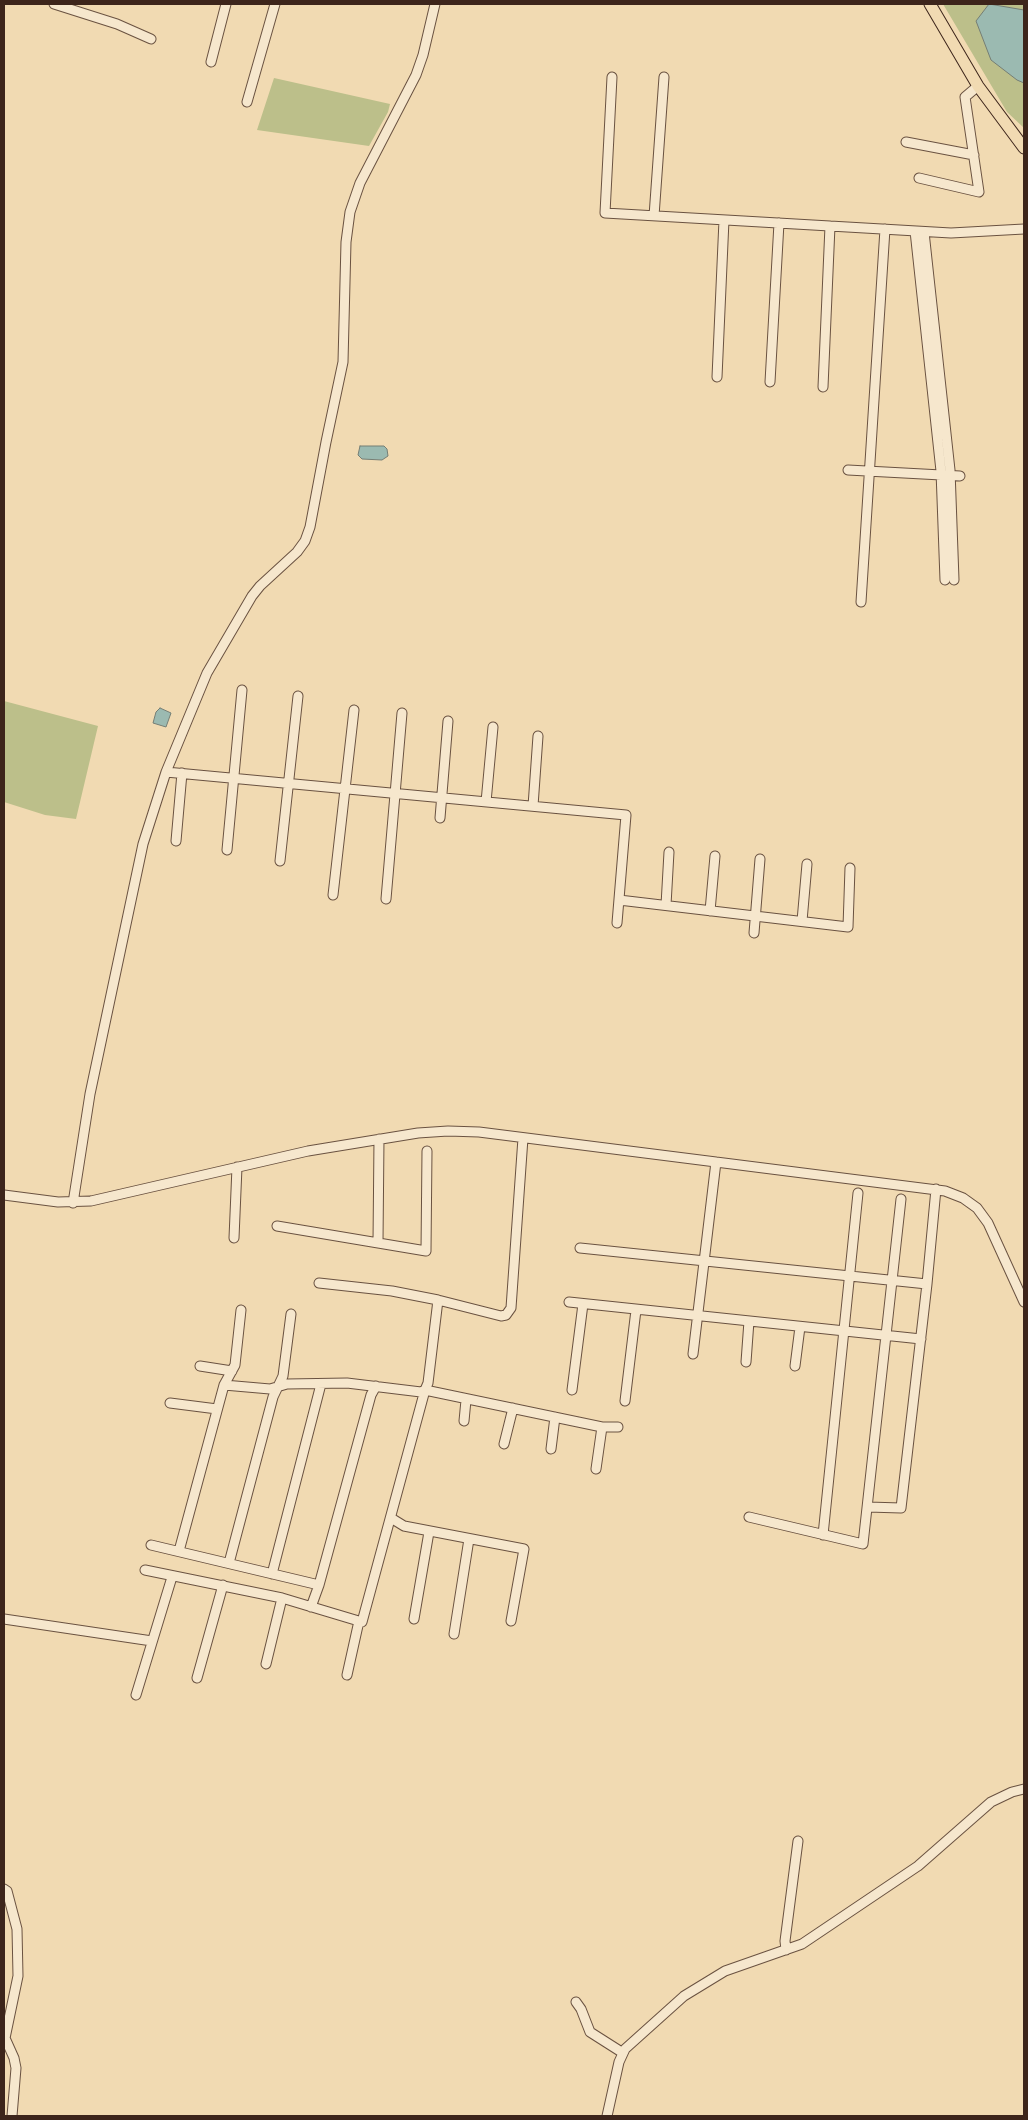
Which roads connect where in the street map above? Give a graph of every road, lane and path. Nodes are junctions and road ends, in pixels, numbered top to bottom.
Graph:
1 (54, 4) edge
2 (226, 4) edge
3 (275, 4) edge
4 (435, 4) edge
5 (930, 4) edge
6 (151, 39) dead end
7 (211, 62) dead end
8 (612, 77) dead end
9 (664, 77) dead end
10 (978, 86) junction
11 (247, 102) dead end
12 (906, 142) dead end
13 (1024, 148) edge
14 (974, 155) junction
15 (919, 178) dead end
16 (654, 216) junction
17 (724, 220) junction
18 (779, 223) junction
19 (830, 226) junction
20 (885, 229) junction
21 (1024, 229) edge
22 (919, 231) junction
23 (717, 377) dead end
24 (770, 382) dead end
25 (823, 387) dead end
26 (848, 470) dead end
27 (869, 471) junction
28 (950, 475) junction
29 (949, 580) dead end
30 (861, 602) dead end
31 (242, 690) dead end
32 (298, 696) dead end
33 (354, 710) dead end
34 (402, 713) dead end
35 (448, 721) dead end
36 (493, 727) dead end
37 (538, 736) dead end
38 (166, 772) junction
39 (182, 773) junction
40 (235, 778) junction
41 (289, 783) junction
42 (345, 789) junction
43 (395, 793) junction
44 (442, 798) junction
45 (486, 802) junction
46 (533, 806) junction
47 (440, 818) dead end
48 (176, 841) dead end
49 (227, 850) dead end
50 (670, 852) dead end
51 (715, 856) dead end
52 (760, 860) dead end
53 (280, 861) dead end
54 (807, 864) dead end
55 (850, 868) dead end
56 (333, 895) dead end
57 (386, 899) dead end
58 (619, 900) junction
59 (666, 905) junction
60 (710, 911) junction
61 (755, 916) junction
62 (617, 922) dead end
63 (802, 922) junction
64 (754, 933) dead end
65 (523, 1138) junction
66 (379, 1140) junction
67 (427, 1151) dead end
68 (716, 1162) junction
69 (237, 1167) junction
70 (936, 1190) junction
71 (858, 1193) dead end
72 (4, 1195) edge
73 (901, 1199) dead end
74 (73, 1203) junction
75 (277, 1226) dead end
76 (234, 1238) dead end
77 (378, 1242) junction
78 (580, 1248) dead end
79 (704, 1261) junction
80 (850, 1276) junction
81 (892, 1280) junction
82 (319, 1283) dead end
83 (927, 1284) junction
84 (438, 1300) junction
85 (569, 1302) dead end
86 (1024, 1302) edge
87 (583, 1304) junction
88 (241, 1310) dead end
89 (636, 1310) junction
90 (290, 1314) dead end
91 (698, 1316) junction
92 (749, 1321) junction
93 (800, 1327) junction
94 (844, 1332) junction
95 (886, 1336) junction
96 (921, 1340) junction
97 (693, 1354) dead end
98 (746, 1362) dead end
99 (200, 1366) dead end
100 (795, 1366) dead end
101 (232, 1371) junction
102 (321, 1384) junction
103 (224, 1385) junction
104 (376, 1386) junction
105 (278, 1387) junction
106 (426, 1390) junction
107 (572, 1390) dead end
108 (466, 1400) junction
109 (625, 1401) dead end
110 (170, 1404) dead end
111 (513, 1408) junction
112 (218, 1409) junction
113 (555, 1416) junction
114 (464, 1421) dead end
115 (602, 1427) junction
116 (618, 1427) dead end
117 (504, 1444) dead end
118 (551, 1449) dead end
119 (596, 1469) dead end
120 (868, 1507) junction
121 (749, 1517) dead end
122 (391, 1518) junction
123 (429, 1532) junction
124 (824, 1535) junction
125 (469, 1539) junction
126 (151, 1545) dead end
127 (179, 1551) junction
128 (229, 1563) junction
129 (144, 1570) dead end
130 (272, 1574) junction
131 (172, 1577) junction
132 (223, 1585) junction
133 (320, 1585) junction
134 (282, 1598) junction
135 (311, 1607) junction
136 (4, 1619) edge
137 (414, 1619) dead end
138 (359, 1621) junction
139 (511, 1621) dead end
140 (454, 1634) dead end
141 (152, 1641) junction
142 (266, 1664) dead end
143 (347, 1675) dead end
144 (197, 1678) dead end
145 (136, 1695) dead end
146 (1024, 1789) edge
147 (798, 1841) dead end
148 (4, 1889) edge
149 (786, 1950) junction
150 (576, 2002) dead end
151 (623, 2053) junction
152 (12, 2116) edge
153 (607, 2116) edge

1 - 6 street
2 - 7 street
3 - 11 street
4 - 38 street
5 - 10 main road
8 - 16 street
9 - 16 street
10 - 13 main road
10 - 14 street
12 - 14 street
14 - 15 street
16 - 17 street
17 - 18 street
17 - 23 street
18 - 19 street
18 - 24 street
19 - 20 street
19 - 25 street
20 - 22 street
20 - 27 street
21 - 22 street
22 - 28 street
26 - 27 street
27 - 28 street
27 - 30 street
28 - 29 street
31 - 40 street
32 - 41 street
33 - 42 street
34 - 43 street
35 - 44 street
36 - 45 street
37 - 46 street
38 - 39 street
38 - 74 street
39 - 40 street
39 - 48 street
40 - 41 street
40 - 49 street
41 - 42 street
41 - 53 street
42 - 43 street
42 - 56 street
43 - 44 street
43 - 57 street
44 - 45 street
44 - 47 street
45 - 46 street
46 - 58 street
50 - 59 street
51 - 60 street
52 - 61 street
54 - 63 street
55 - 63 street
58 - 59 street
58 - 62 street
59 - 60 street
60 - 61 street
61 - 63 street
61 - 64 street
65 - 66 street
65 - 68 street
65 - 84 street
66 - 69 street
66 - 77 street
67 - 77 street
68 - 70 street
68 - 79 street
69 - 74 street
69 - 76 street
70 - 83 street
70 - 86 street
71 - 80 street
72 - 74 street
73 - 81 street
75 - 77 street
78 - 79 street
79 - 80 street
79 - 91 street
80 - 81 street
80 - 94 street
81 - 83 street
81 - 95 street
82 - 84 street
83 - 96 street
84 - 106 street
85 - 87 street
87 - 89 street
87 - 107 street
88 - 101 street
89 - 91 street
89 - 109 street
90 - 105 street
91 - 92 street
91 - 97 street
92 - 93 street
92 - 98 street
93 - 94 street
93 - 100 street
94 - 95 street
94 - 124 street
95 - 96 street
95 - 120 street
96 - 120 street
99 - 101 street
101 - 103 street
102 - 104 street
102 - 105 street
102 - 130 street
103 - 105 street
103 - 112 street
104 - 106 street
104 - 133 street
105 - 128 street
106 - 108 street
106 - 122 street
108 - 111 street
108 - 114 street
110 - 112 street
111 - 113 street
111 - 117 street
112 - 127 street
113 - 115 street
113 - 118 street
115 - 116 street
115 - 119 street
120 - 124 street
121 - 124 street
122 - 123 street
122 - 138 street
123 - 125 street
123 - 137 street
125 - 139 street
125 - 140 street
126 - 127 street
127 - 128 street
128 - 130 street
129 - 131 street
130 - 133 street
131 - 132 street
131 - 141 street
132 - 134 street
132 - 144 street
133 - 135 street
134 - 135 street
134 - 142 street
135 - 138 street
136 - 141 street
138 - 143 street
141 - 145 street
146 - 149 street
147 - 149 street
148 - 152 street
149 - 151 street
150 - 151 street
151 - 153 street

